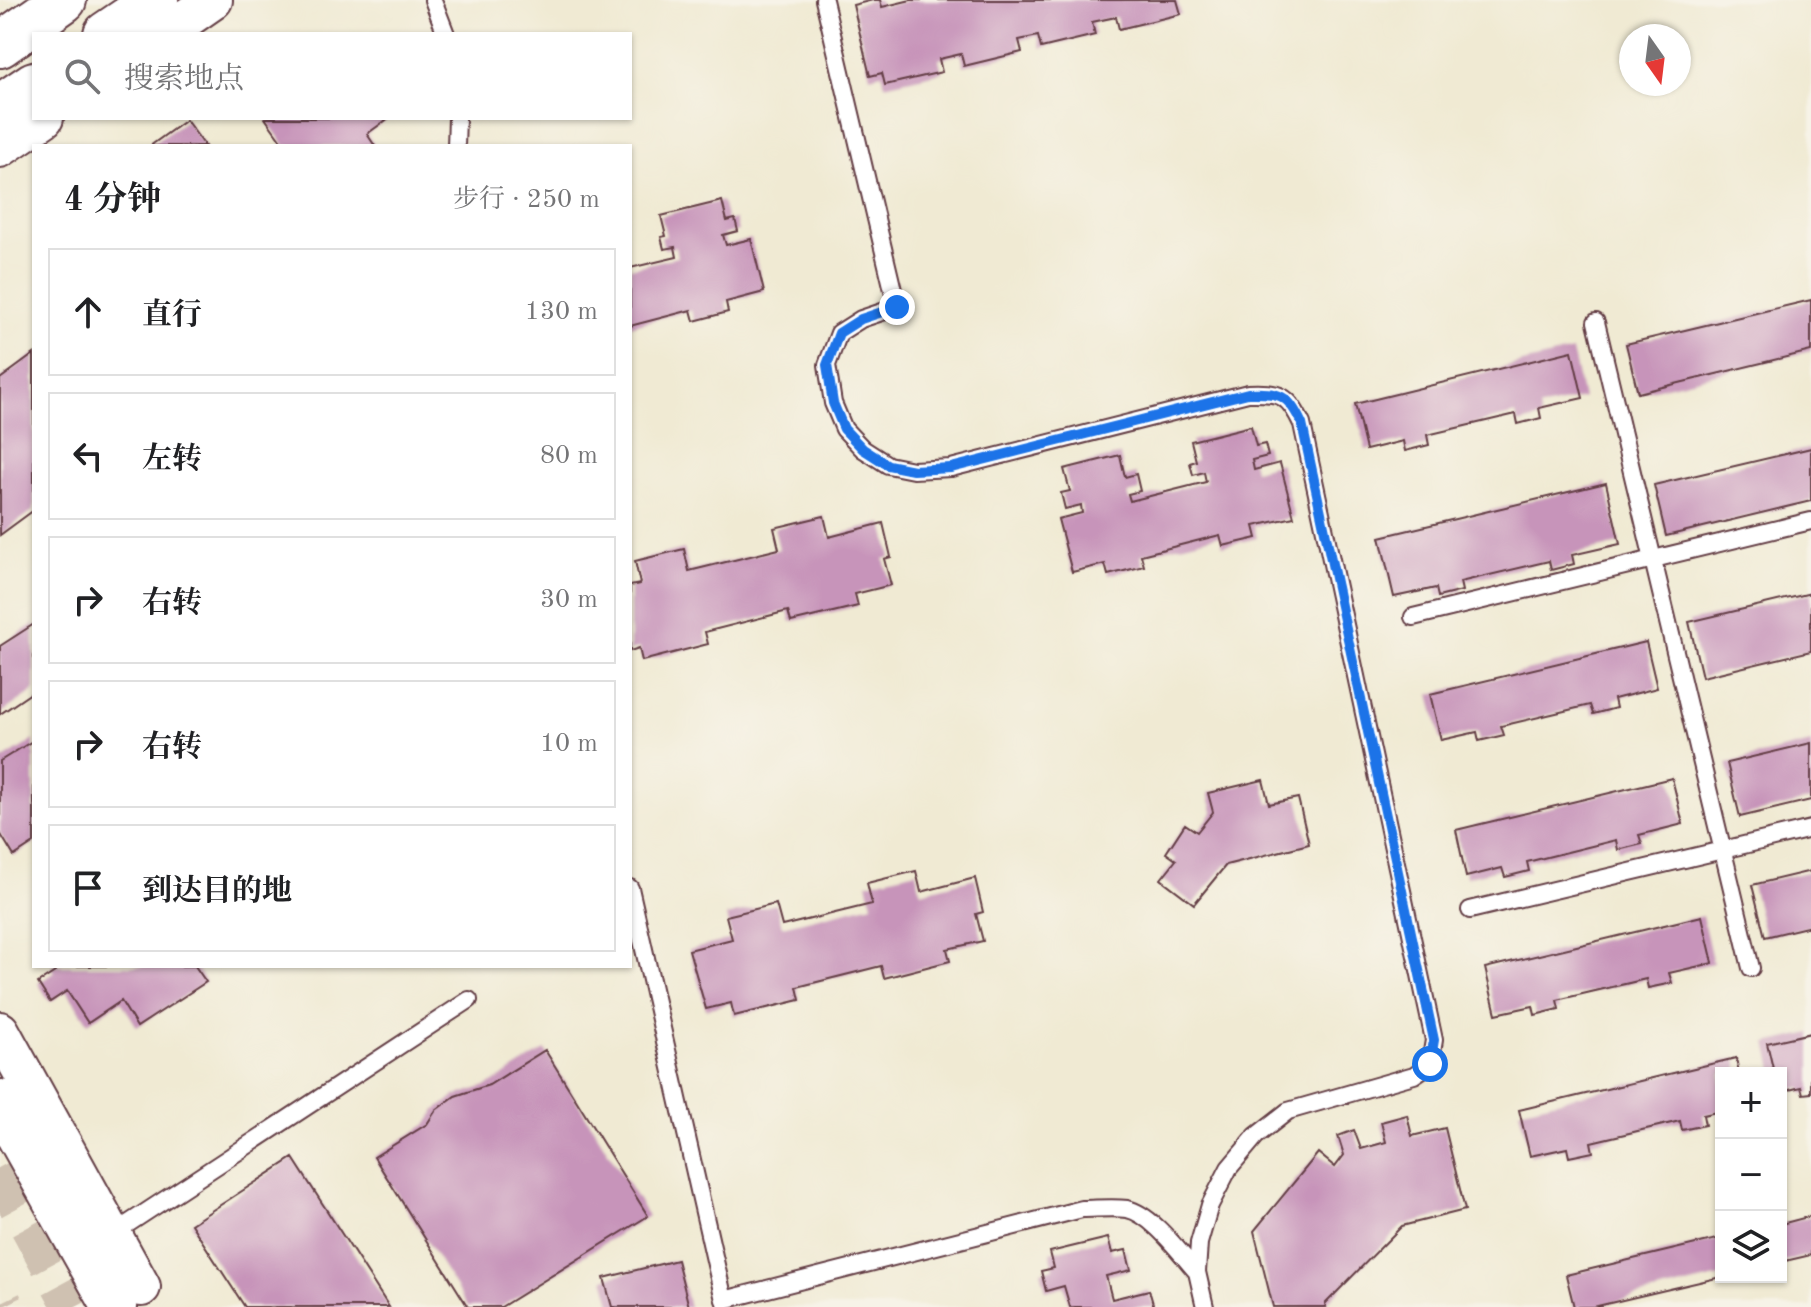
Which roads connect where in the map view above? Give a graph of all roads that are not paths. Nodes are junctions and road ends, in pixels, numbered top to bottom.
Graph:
1 (64, 0) edge
2 (156, 0) edge
3 (213, 0) edge
4 (433, 0) edge
5 (824, 0) edge
6 (109, 32) edge
7 (167, 32) edge
8 (445, 32) edge
9 (0, 45) edge
10 (9, 111) edge
11 (32, 116) edge
12 (457, 120) edge
13 (456, 144) edge
14 (1596, 322) dead end
15 (1811, 521) edge
16 (1653, 559) junction
17 (1413, 617) dead end
18 (1811, 829) edge
19 (1722, 850) junction
20 (632, 897) edge
21 (1470, 910) dead end
22 (1751, 968) dead end
23 (469, 1000) dead end
24 (0, 1031) edge
25 (0, 1102) edge
26 (111, 1235) junction
27 (1197, 1272) junction
28 (128, 1297) edge
29 (1205, 1307) edge

1 - 9 main road
2 - 6 main road
3 - 7 street
4 - 8 lane
5 - 27 lane
10 - 11 street
12 - 13 lane
14 - 16 lane
15 - 16 lane
16 - 17 lane
16 - 19 lane
18 - 19 lane
19 - 21 lane
19 - 22 lane
20 - 27 lane
23 - 26 lane
24 - 26 street
25 - 28 main road
26 - 28 street
27 - 29 lane

